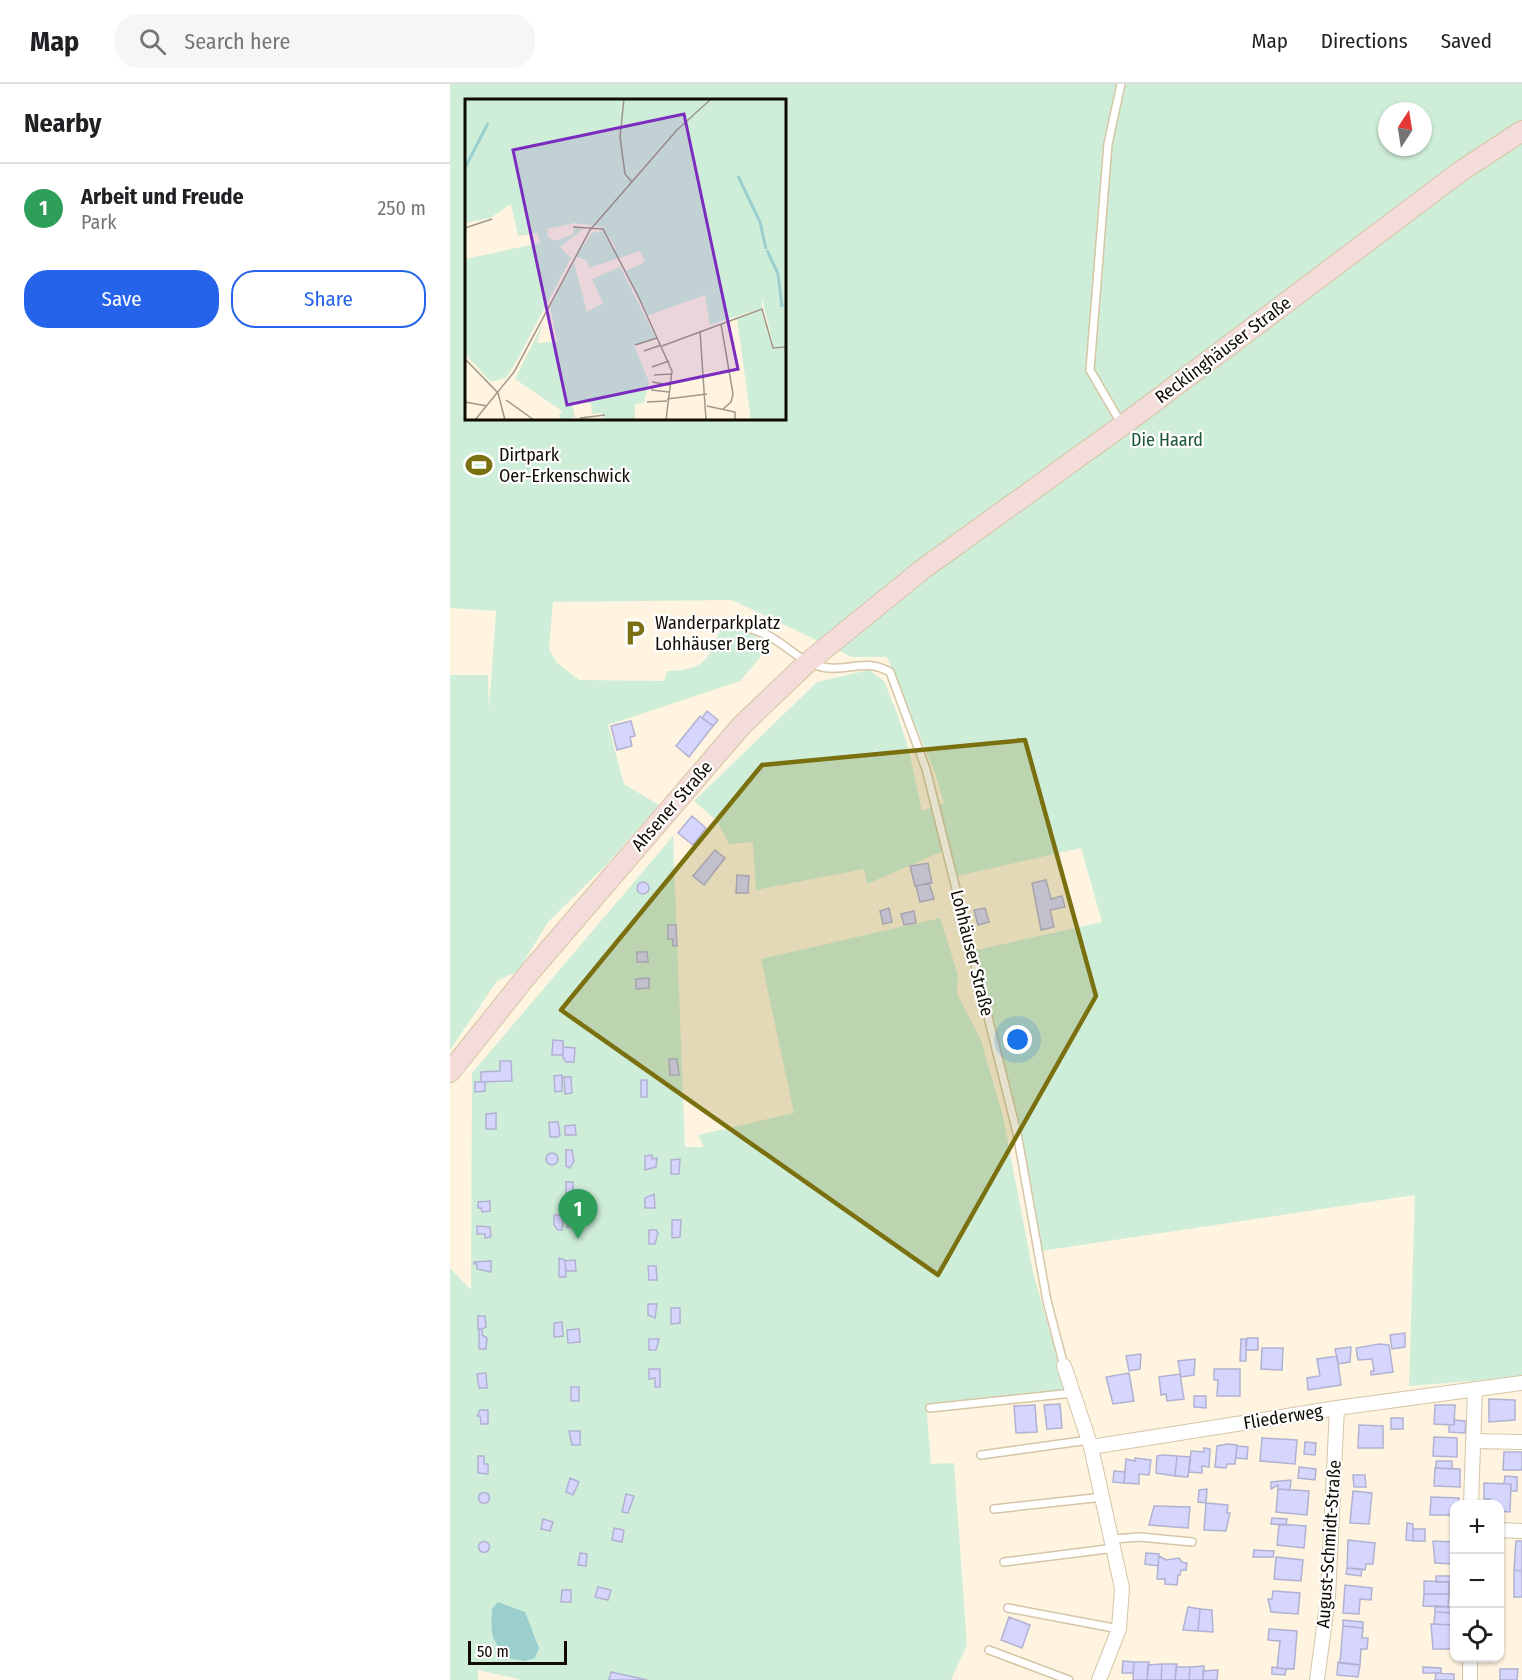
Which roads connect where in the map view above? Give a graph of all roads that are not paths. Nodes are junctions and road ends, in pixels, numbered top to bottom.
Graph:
1 (1122, 84) edge
2 (1522, 131) edge
3 (1122, 426) junction
4 (923, 569) joint
5 (714, 623) dead end
6 (807, 663) junction
7 (450, 1072) edge
8 (1064, 1366) joint
9 (1522, 1383) edge
10 (1475, 1389) junction
11 (1073, 1393) junction
12 (930, 1408) dead end
13 (1337, 1408) junction
14 (1473, 1441) junction
15 (1522, 1442) edge
16 (1090, 1443) junction
17 (981, 1455) dead end
18 (1102, 1497) junction
19 (1471, 1500) edge
20 (994, 1509) dead end
21 (1504, 1530) edge
22 (1522, 1531) edge
23 (1192, 1542) dead end
24 (1114, 1544) junction
25 (1004, 1562) dead end
26 (1008, 1608) dead end
27 (1119, 1629) junction
28 (989, 1650) dead end
29 (1470, 1662) edge
30 (1069, 1680) edge
31 (1099, 1680) edge
32 (1317, 1680) edge
33 (1470, 1680) edge

1 - 3 lane
2 - 3 main road, Recklinghäuser Straße
3 - 4 main road, Recklinghäuser Straße
4 - 6 main road, Ahsener Straße
5 - 6 lane
6 - 7 main road, Ahsener Straße
6 - 8 lane, Lohhäuser Straße
8 - 11 street, Lohhäuser Straße
9 - 10 street, Fliederweg
10 - 13 street, Fliederweg
10 - 14 street
11 - 12 lane
11 - 16 street, Lohhäuser Straße
13 - 16 street, Fliederweg
13 - 32 street, August-Schmidt-Straße
14 - 15 street
14 - 19 street
16 - 17 lane
16 - 18 street, Lohhäuser Straße
18 - 20 lane
18 - 24 street, Lohhäuser Straße
21 - 22 street
23 - 24 lane
24 - 25 lane
24 - 27 street, Lohhäuser Straße
26 - 27 lane
27 - 31 street, Lohhäuser Straße
28 - 30 lane
29 - 33 street

